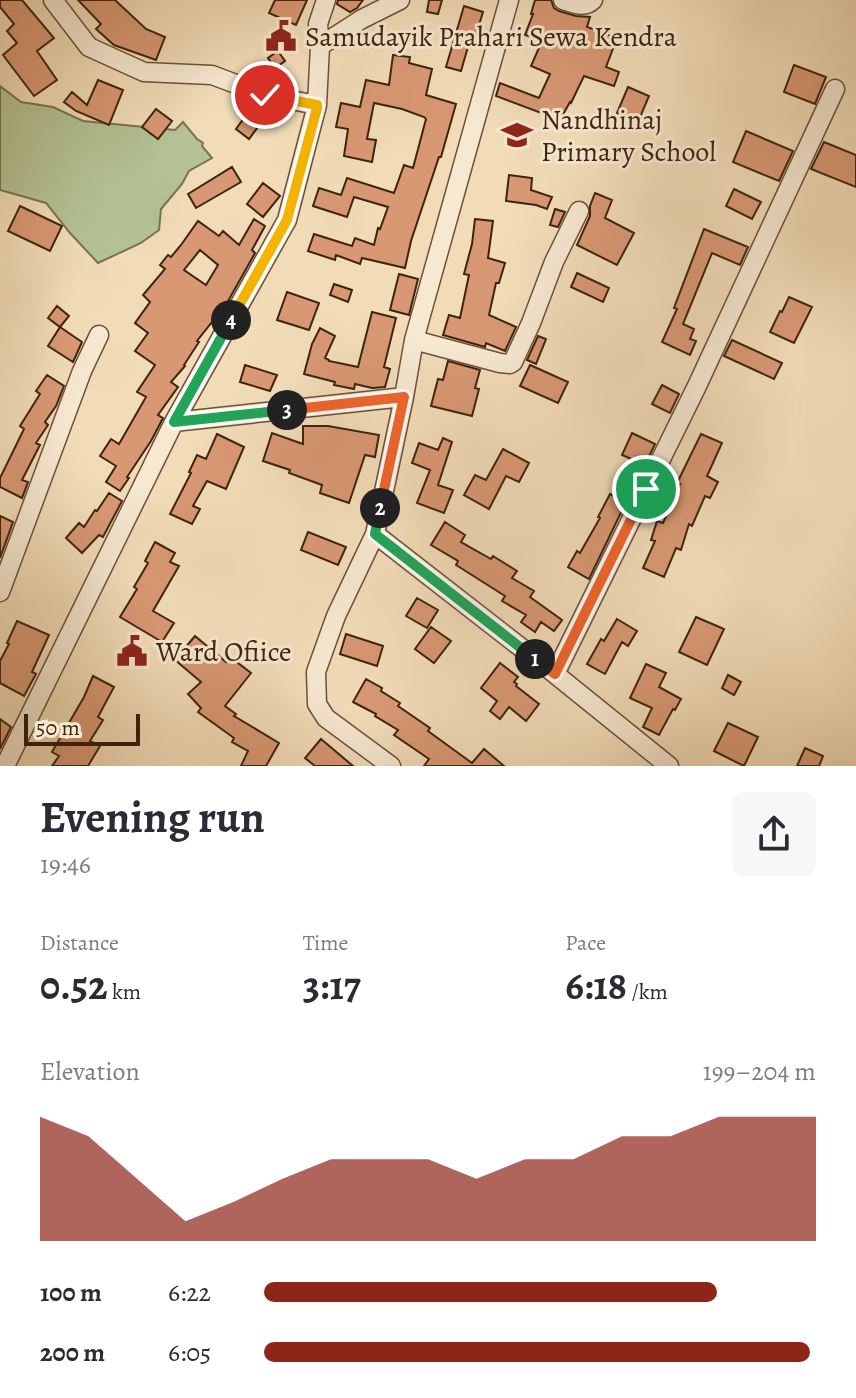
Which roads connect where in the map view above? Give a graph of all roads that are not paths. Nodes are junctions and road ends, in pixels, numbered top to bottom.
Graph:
1 (53, 0) edge
2 (326, 0) edge
3 (400, 0) edge
4 (509, 0) edge
5 (563, 0) edge
6 (593, 0) edge
7 (320, 46) junction
8 (835, 89) dead end
9 (317, 105) junction
10 (579, 211) dead end
11 (99, 335) dead end
12 (414, 340) junction
13 (404, 397) junction
14 (174, 422) junction
15 (375, 534) junction
16 (0, 592) edge
17 (555, 674) junction
18 (5, 766) edge
19 (391, 766) edge
20 (669, 766) edge

1 - 9 street
2 - 7 street
3 - 7 street
4 - 12 street
5 - 6 street
7 - 9 street
8 - 17 street
9 - 14 street
10 - 12 street
11 - 16 street
12 - 13 street
13 - 14 street
13 - 15 street
14 - 18 street
15 - 17 street
15 - 19 street
17 - 20 street

